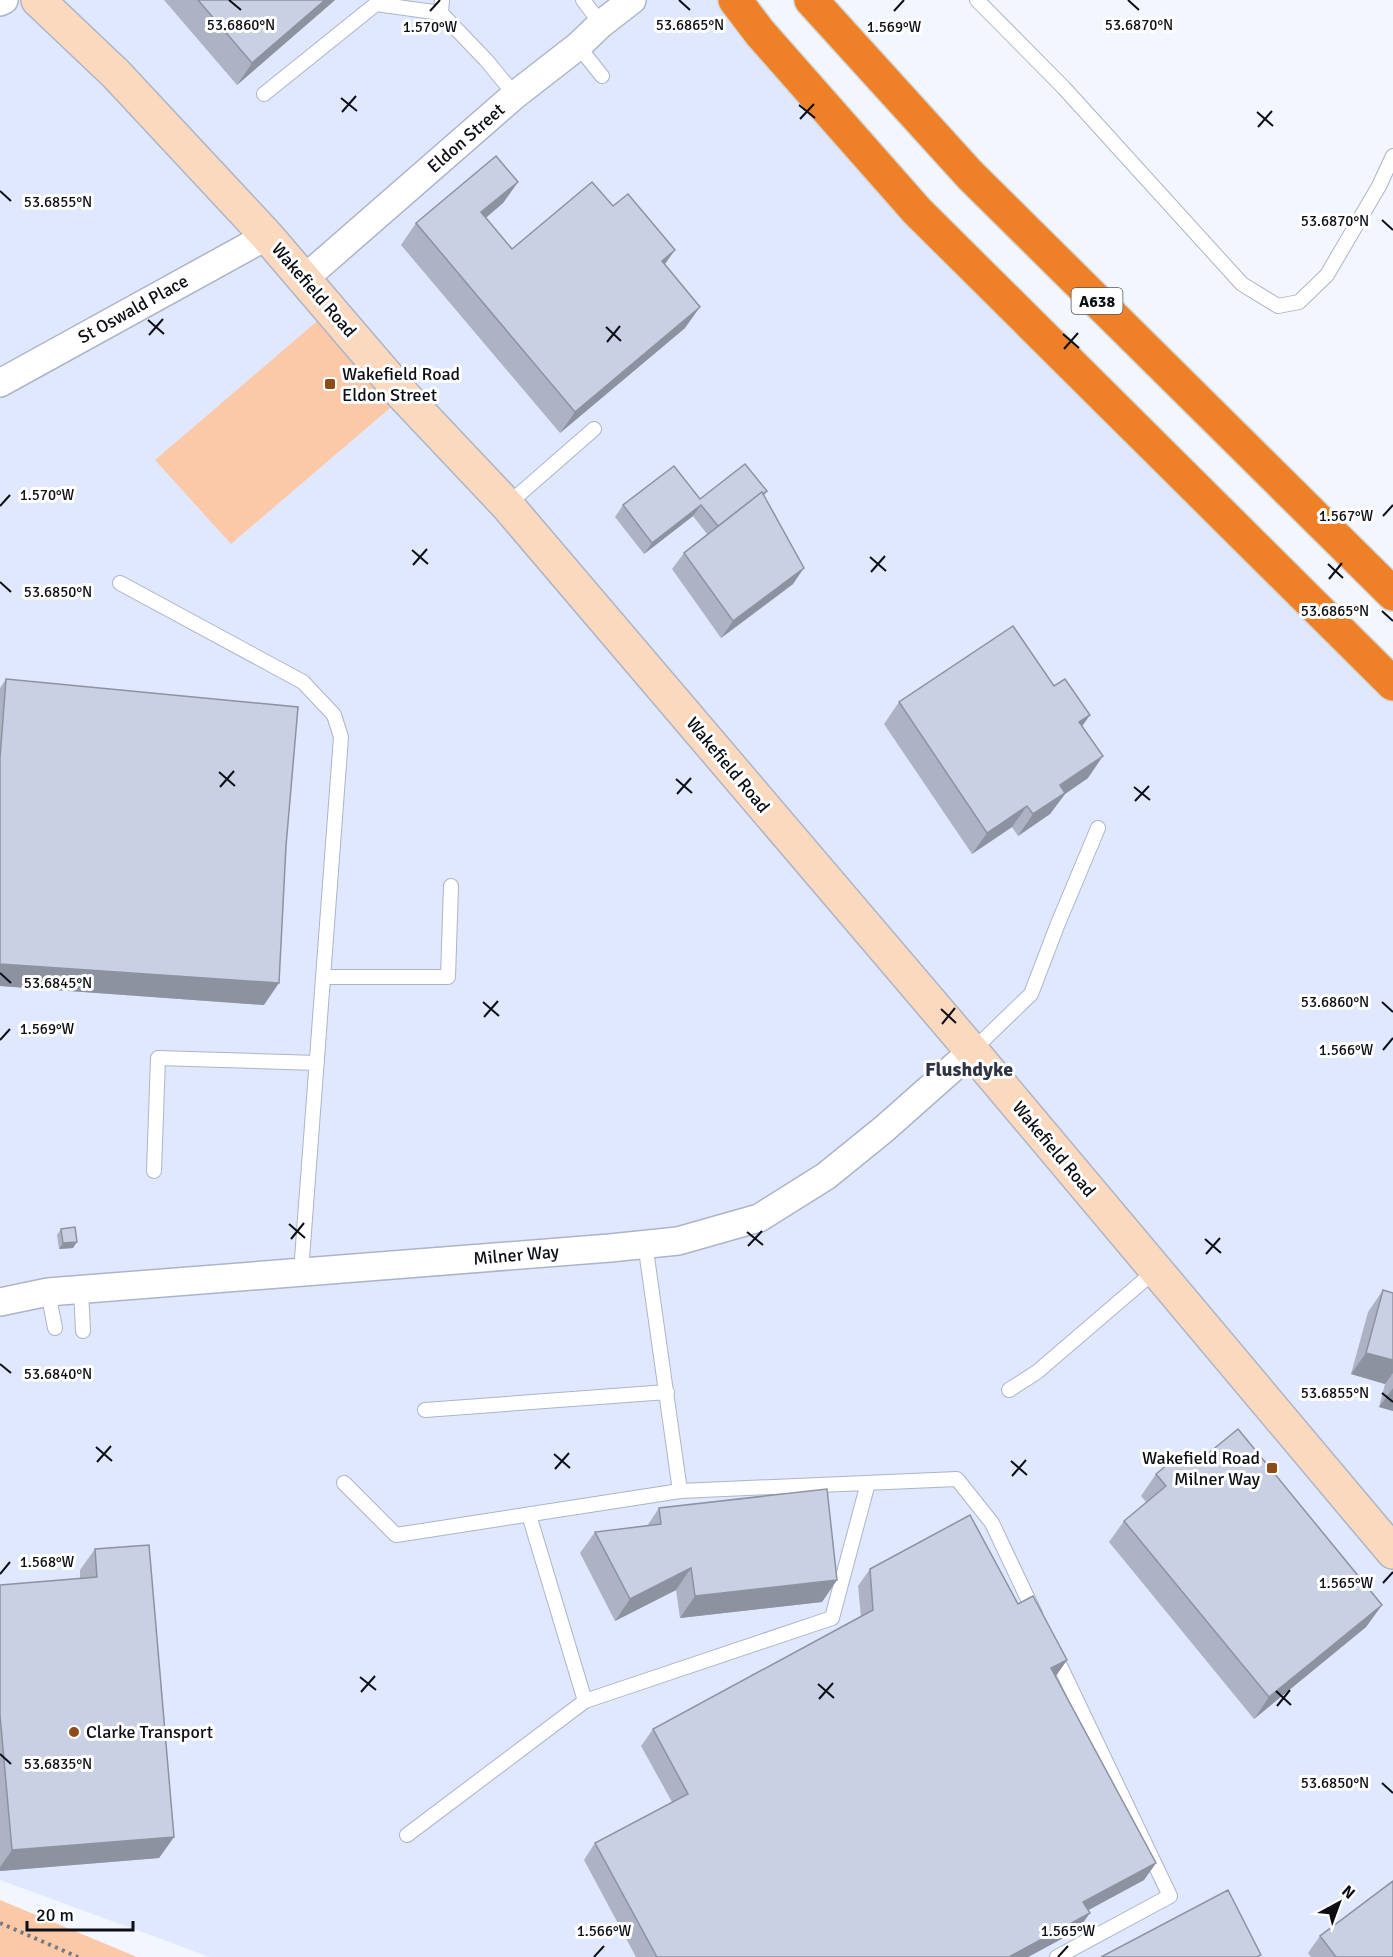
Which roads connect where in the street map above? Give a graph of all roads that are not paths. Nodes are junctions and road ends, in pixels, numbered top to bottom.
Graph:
1 (4, 0) edge
2 (38, 0) edge
3 (584, 0) edge
4 (632, 0) edge
5 (735, 0) edge
6 (811, 0) edge
7 (978, 0) edge
8 (0, 2) edge
9 (442, 7) edge
10 (601, 24) junction
11 (578, 46) junction
12 (602, 76) dead end
13 (264, 94) dead end
14 (515, 95) junction
15 (1393, 156) edge
16 (267, 236) junction
17 (304, 279) junction
18 (0, 383) edge
19 (594, 429) edge
20 (507, 505) junction
21 (120, 583) dead end
22 (1393, 594) edge
23 (1393, 684) edge
24 (1098, 828) dead end
25 (452, 885) dead end
26 (324, 977) junction
27 (972, 1051) junction
28 (317, 1063) junction
29 (154, 1171) dead end
30 (645, 1243) junction
31 (1156, 1270) junction
32 (301, 1272) junction
33 (81, 1290) junction
34 (48, 1292) junction
35 (0, 1302) edge
36 (55, 1328) dead end
37 (83, 1331) dead end
38 (1009, 1390) dead end
39 (667, 1392) junction
40 (425, 1410) dead end
41 (344, 1483) dead end
42 (868, 1483) junction
43 (680, 1491) junction
44 (529, 1515) junction
45 (1393, 1552) edge
46 (585, 1701) junction
47 (407, 1835) dead end
48 (1057, 1957) edge

1 - 8 street
2 - 16 main road, Wakefield Road
3 - 10 lane
4 - 10 street, Eldon Street
5 - 23 highway
6 - 22 highway, A638
7 - 15 lane
9 - 13 lane
9 - 14 lane
10 - 11 street, Eldon Street
11 - 12 lane
11 - 14 street, Eldon Street
14 - 17 street, Eldon Street
16 - 17 main road, Wakefield Road
16 - 18 street, St Oswald Place
17 - 20 main road, Wakefield Road
19 - 20 lane
20 - 27 main road, Wakefield Road
21 - 26 lane
24 - 27 lane
25 - 26 lane
26 - 28 lane
27 - 30 street, Milner Way
27 - 31 main road, Wakefield Road
28 - 29 lane
28 - 32 lane
30 - 32 street, Milner Way
30 - 39 lane
31 - 38 lane
31 - 45 main road, Wakefield Road
32 - 33 street, Milner Way
33 - 34 street, Milner Way
33 - 37 lane
34 - 35 street, Milner Way
34 - 36 lane
39 - 40 lane
39 - 43 lane
41 - 44 lane
42 - 43 lane
42 - 46 lane
42 - 48 lane
43 - 44 lane
44 - 46 lane
46 - 47 lane

